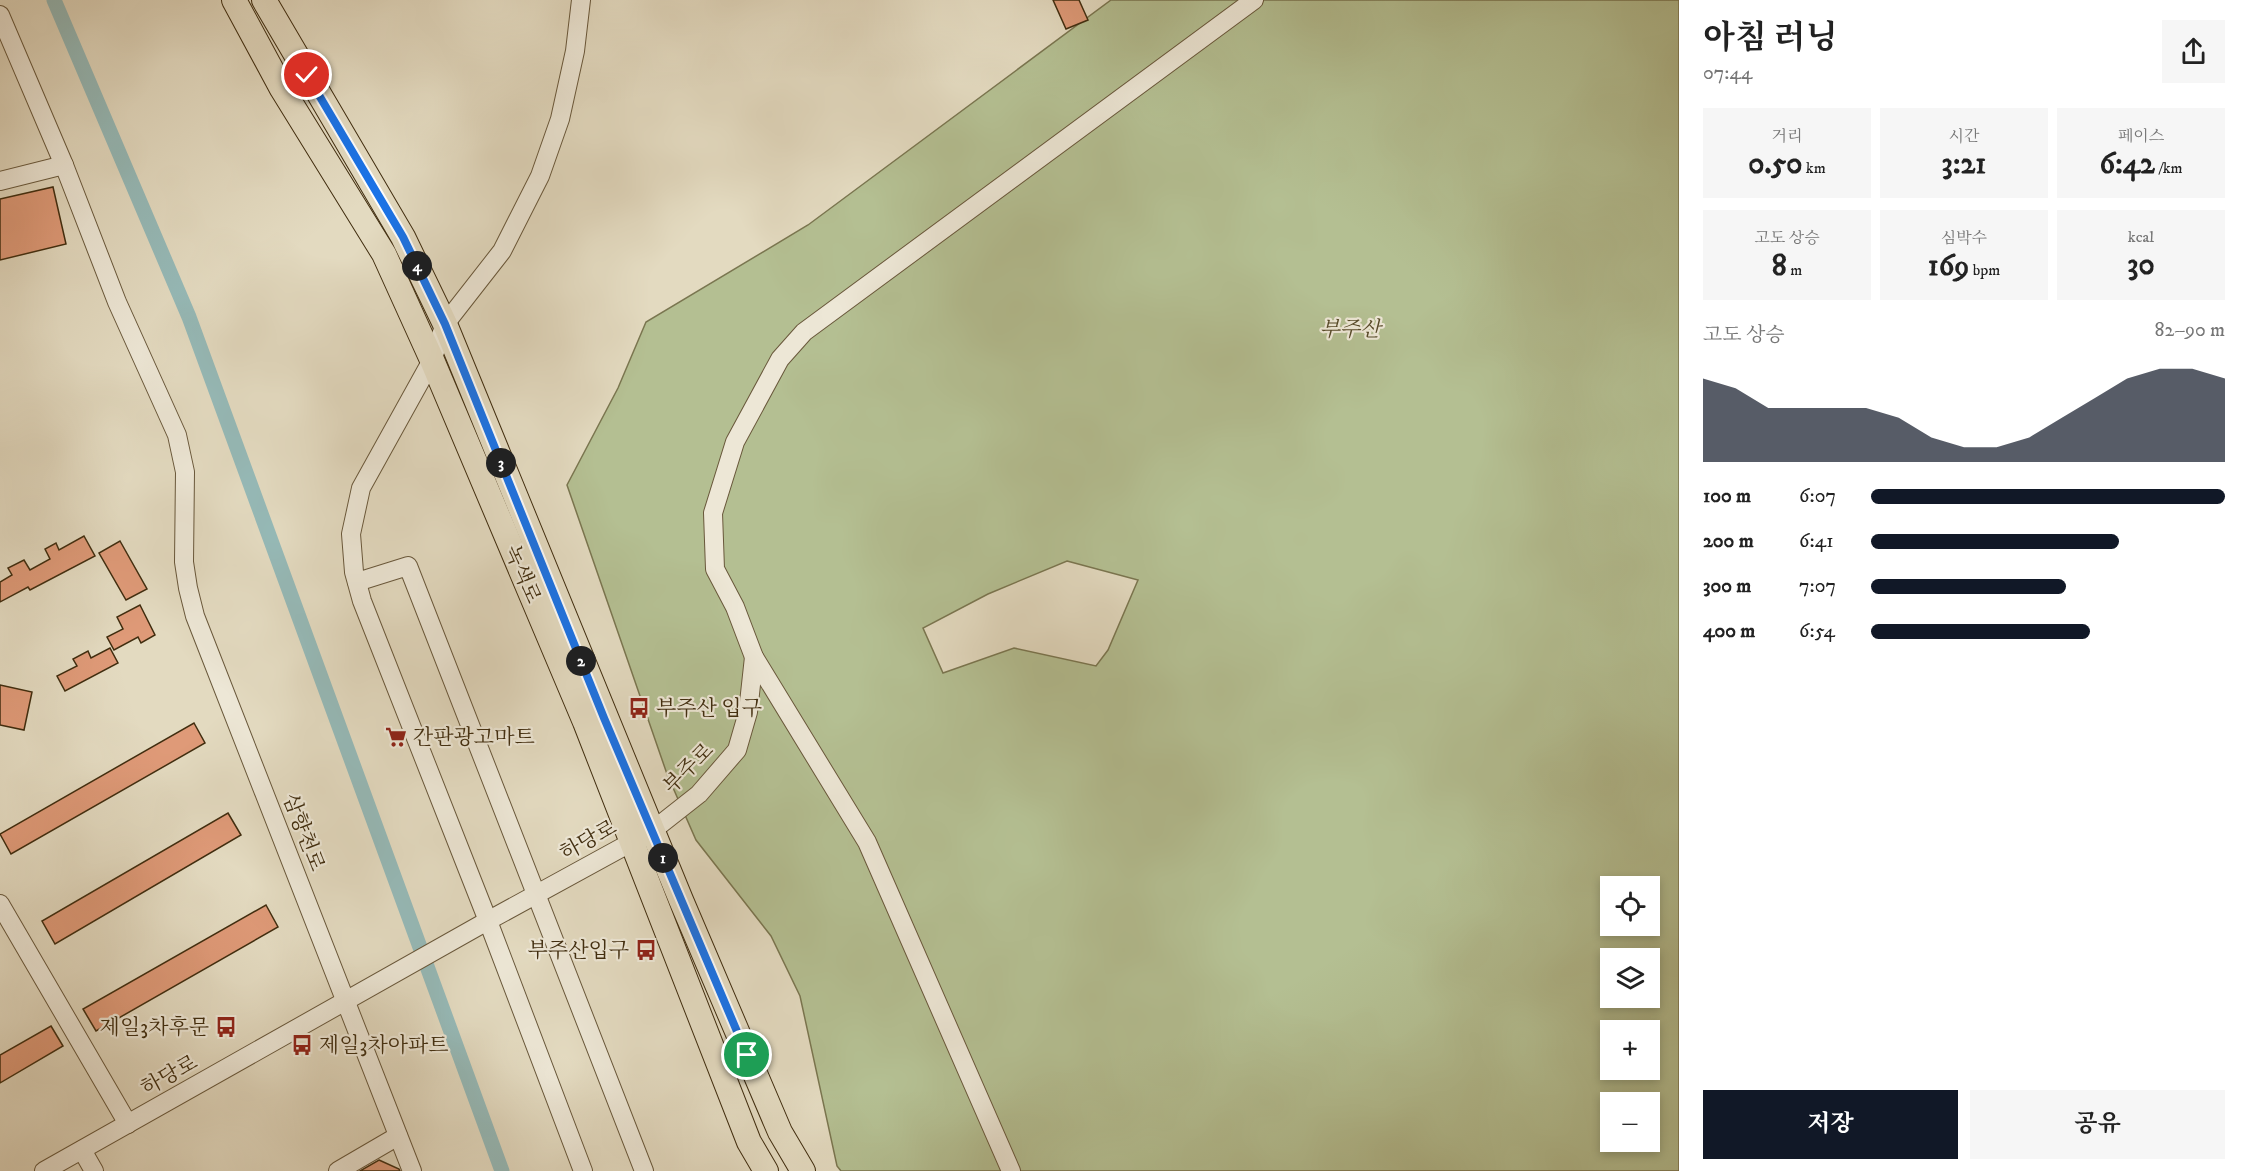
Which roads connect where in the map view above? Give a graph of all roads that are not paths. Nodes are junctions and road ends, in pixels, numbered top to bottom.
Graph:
1 (234, 0) edge
2 (264, 0) edge
3 (581, 0) edge
4 (1254, 0) edge
5 (0, 15) edge
6 (64, 165) junction
7 (0, 181) edge
8 (445, 324) junction
9 (432, 360) junction
10 (357, 582) junction
11 (753, 657) junction
12 (652, 831) junction
13 (630, 842) junction
14 (537, 894) junction
15 (0, 904) edge
16 (485, 922) junction
17 (346, 1001) junction
18 (128, 1124) junction
19 (398, 1136) junction
20 (82, 1150) junction
21 (44, 1171) edge
22 (93, 1171) edge
23 (338, 1171) edge
24 (412, 1171) edge
25 (583, 1171) edge
26 (644, 1171) edge
27 (766, 1171) edge
28 (803, 1171) edge
29 (1011, 1171) edge

1 - 9 main road, 녹색로
2 - 8 main road, 녹색로
3 - 8 street
4 - 11 street
5 - 6 street, 삼향천로
6 - 7 street
6 - 17 street, 삼향천로
8 - 9 street
8 - 12 main road, 녹색로
9 - 10 street
9 - 13 main road, 녹색로
10 - 14 street
10 - 16 street
11 - 12 street, 부주로
11 - 29 street
12 - 13 street, 하당로
12 - 28 main road, 녹색로
13 - 14 street, 하당로
13 - 27 main road, 녹색로
14 - 16 street, 하당로
14 - 26 street
15 - 18 street
16 - 17 street, 하당로
16 - 25 street
17 - 18 street, 하당로
17 - 19 street, 삼향천로
18 - 20 street, 하당로
19 - 23 street
19 - 24 street, 삼향천로
20 - 21 street, 하당로
20 - 22 street

